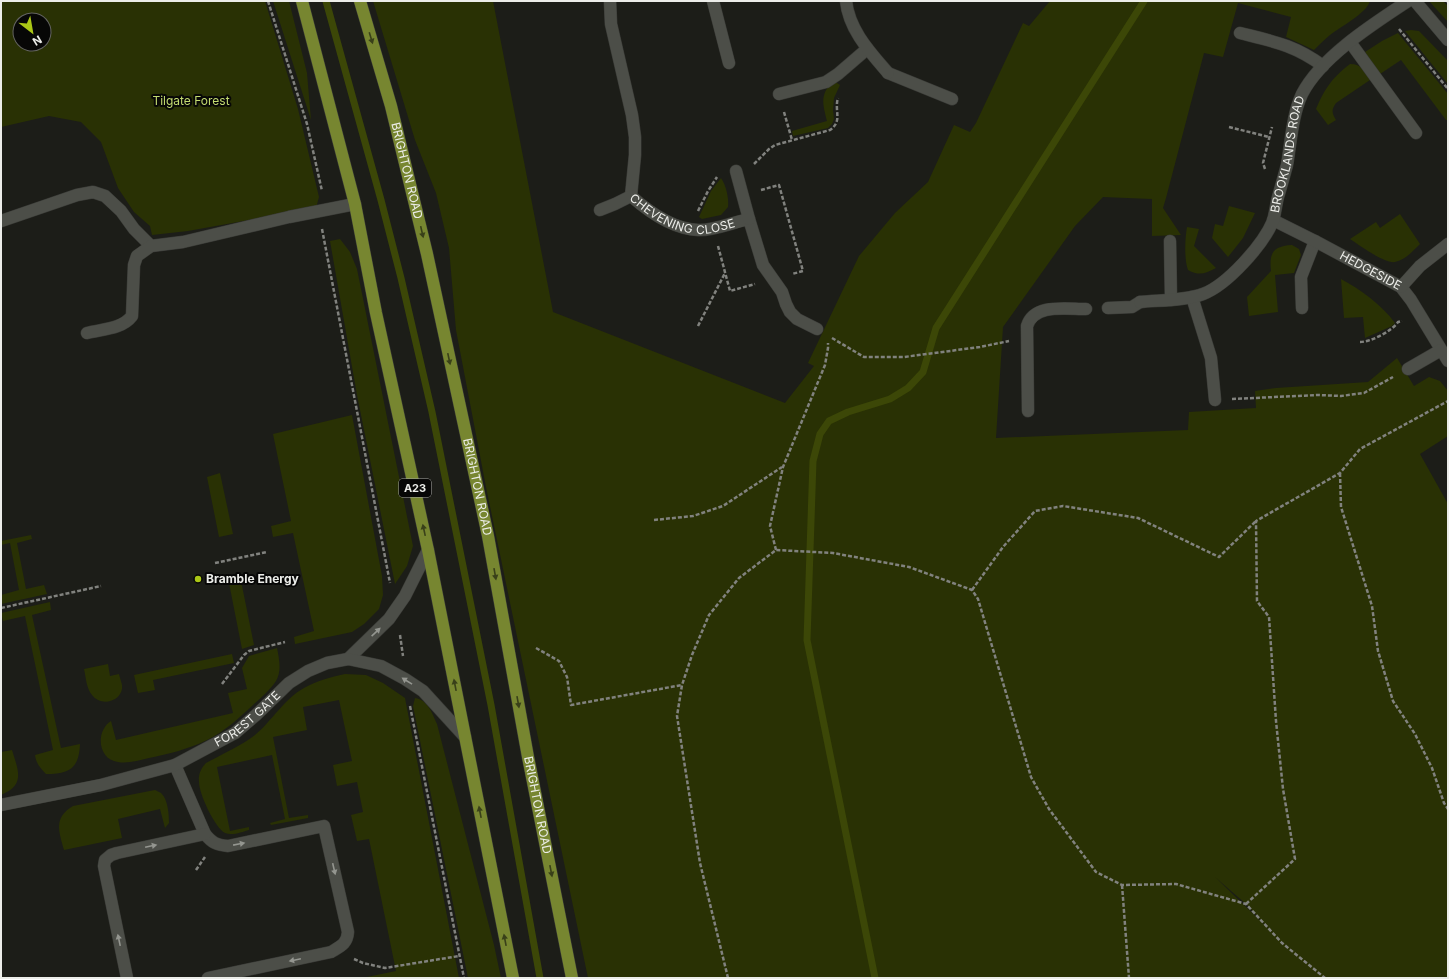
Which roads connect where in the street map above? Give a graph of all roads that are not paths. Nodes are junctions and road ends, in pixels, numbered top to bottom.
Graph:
1 (302, 1) edge
2 (360, 1) edge
3 (610, 1) edge
4 (713, 1) edge
5 (846, 1) edge
6 (1408, 1) edge
7 (1415, 1) edge
8 (1240, 33) dead end
9 (1448, 40) edge
10 (1350, 42) junction
11 (867, 49) junction
12 (729, 63) dead end
13 (1323, 66) junction
14 (779, 94) road end
15 (952, 99) dead end
16 (1416, 133) dead end
17 (736, 170) dead end
18 (630, 196) junction
19 (355, 204) junction
20 (600, 210) dead end
21 (749, 219) junction
22 (1273, 220) junction
23 (1, 221) edge
24 (1170, 241) dead end
25 (1315, 241) junction
26 (1448, 244) edge
27 (151, 246) junction
28 (1401, 287) junction
29 (1192, 297) junction
30 (1172, 300) junction
31 (1108, 308) dead end
32 (1302, 308) dead end
33 (1086, 309) dead end
34 (822, 331) road end
35 (87, 333) dead end
36 (1441, 350) junction
37 (1448, 361) edge
38 (1408, 369) road end
39 (1215, 400) road end
40 (1028, 411) dead end
41 (428, 550) junction
42 (348, 659) junction
43 (465, 737) junction
44 (175, 765) junction
45 (1, 805) edge
46 (205, 834) junction
47 (127, 978) edge
48 (208, 978) edge
49 (513, 978) edge
50 (572, 978) edge

1 - 19 main road, A23
2 -> 50 main road, BRIGHTON ROAD
3 - 18 street, CHEVENING CLOSE
4 - 12 street
5 - 11 street
6 - 10 street, BROOKLANDS ROAD
7 - 9 street
8 - 13 street
10 - 13 street, BROOKLANDS ROAD
10 - 16 street
11 - 14 street
11 - 15 street
13 - 22 street, BROOKLANDS ROAD
17 - 21 street
18 - 20 street
18 - 21 street, CHEVENING CLOSE
19 - 27 street
41 -> 19 main road, A23
21 - 34 street, CHEVENING CLOSE
22 - 25 street, HEDGESIDE
22 - 29 street, BROOKLANDS ROAD
23 - 27 street
24 - 30 street
25 - 28 street, HEDGESIDE
25 - 32 street
26 - 28 street
27 - 35 street
28 - 36 street, HEDGESIDE
29 - 30 street, BROOKLANDS ROAD
29 - 39 street
30 - 31 street, BROOKLANDS ROAD
33 - 40 street
36 - 37 street, HEDGESIDE
36 - 38 street
42 -> 41 street
43 -> 41 main road, A23
43 -> 42 street, FOREST GATE
42 - 44 street, FOREST GATE
49 -> 43 main road, A23
44 - 45 street, FOREST GATE
44 - 46 street
47 -> 46 street
46 -> 48 street

